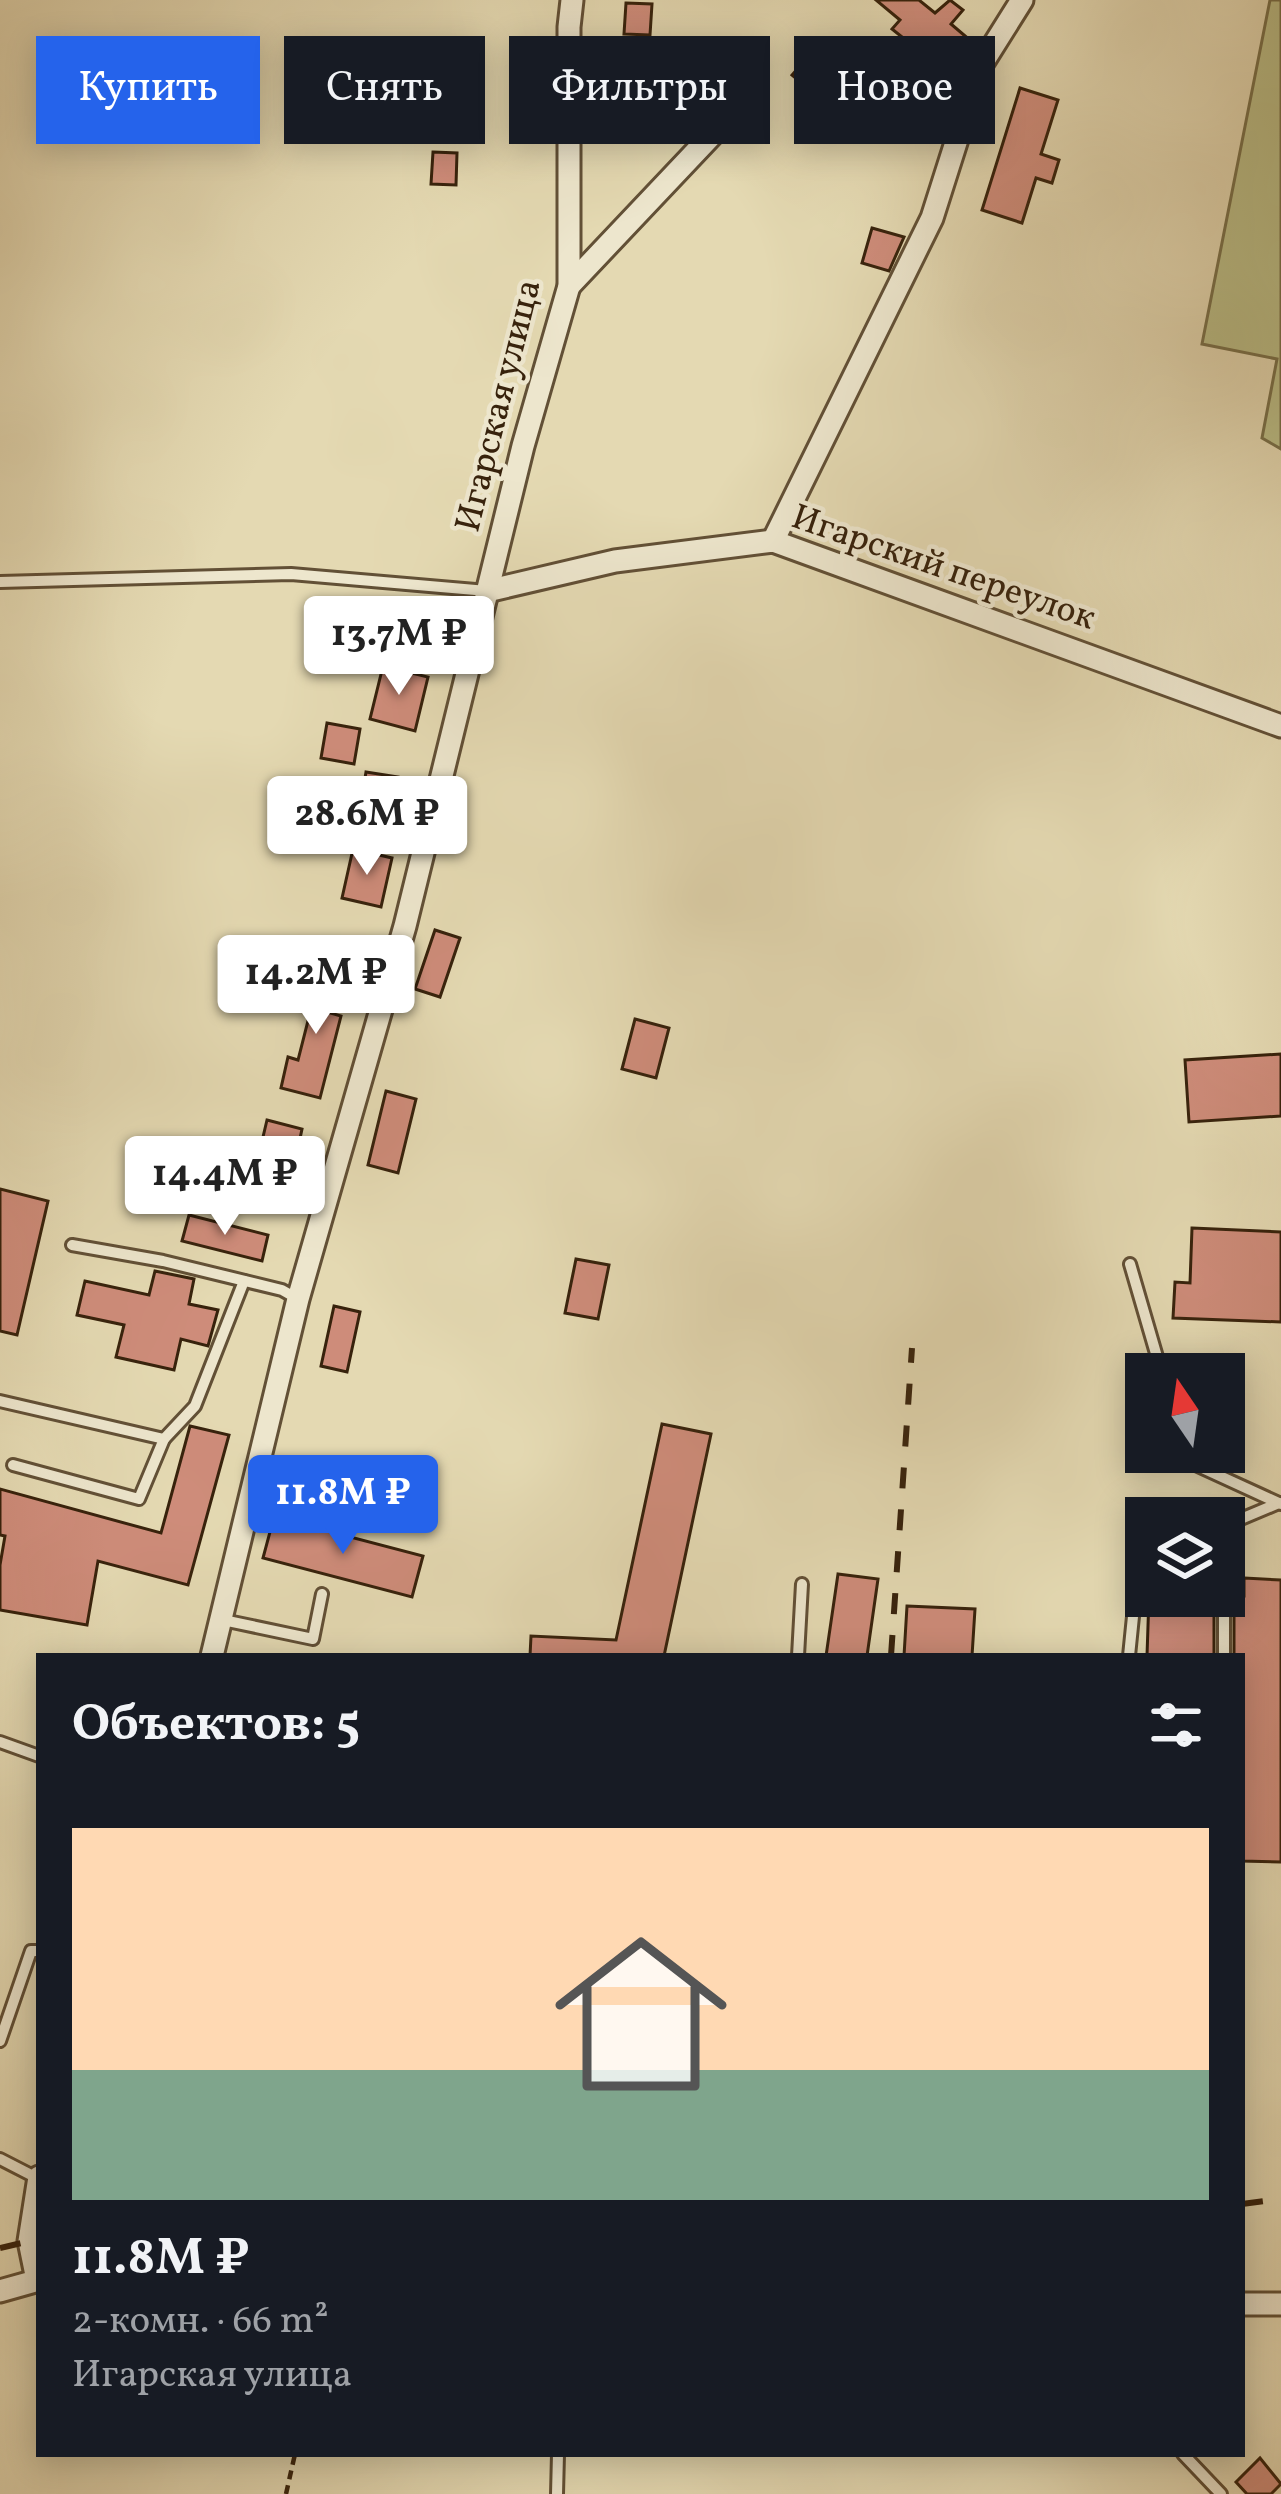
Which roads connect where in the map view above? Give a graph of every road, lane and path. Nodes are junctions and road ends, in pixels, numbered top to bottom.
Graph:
1 (557, 0) edge
2 (572, 0) edge
3 (1022, 0) edge
4 (568, 27) junction
5 (703, 144) edge
6 (569, 286) junction
7 (773, 541) junction
8 (0, 582) edge
9 (487, 591) junction
10 (1281, 726) edge
11 (72, 1245) dead end
12 (1130, 1264) dead end
13 (244, 1281) junction
14 (298, 1299) junction
15 (1156, 1353) edge
16 (0, 1401) edge
17 (164, 1439) junction
18 (13, 1466) dead end
19 (1212, 1473) edge
20 (1280, 1504) edge
21 (1245, 1518) edge
22 (802, 1583) dead end
23 (322, 1594) dead end
24 (1133, 1617) edge
25 (1224, 1617) edge
26 (223, 1620) junction
27 (213, 1653) edge
28 (798, 1653) edge
29 (1129, 1653) edge
30 (1224, 1653) edge
31 (0, 1742) edge
32 (36, 1755) edge
33 (36, 1951) edge
34 (0, 2041) edge
35 (0, 2159) edge
36 (36, 2177) edge
37 (36, 2197) edge
38 (36, 2271) edge
39 (36, 2281) edge
40 (0, 2291) edge
41 (1245, 2304) edge
42 (1281, 2304) edge
43 (294, 2457) edge
44 (558, 2457) edge
45 (1186, 2457) edge
46 (286, 2494) edge
47 (557, 2494) edge
48 (1221, 2494) edge

1 - 4 street
2 - 4 street, Игарская улица
3 - 7 street
4 - 6 street, Игарская улица
5 - 6 street
6 - 9 street, Игарская улица
7 - 9 street, Игарский переулок
7 - 10 street, Игарский переулок
8 - 9 lane, Игарский переулок
9 - 14 street, Игарская улица
11 - 13 lane
12 - 15 lane
13 - 14 lane
13 - 17 lane
14 - 26 street, Игарская улица
16 - 17 lane
17 - 18 lane
19 - 20 lane
20 - 21 lane
22 - 28 lane
23 - 26 lane
24 - 29 lane
25 - 30 lane
26 - 27 street, Игарская улица
31 - 32 lane
33 - 34 lane
35 - 36 lane
37 - 38 street
39 - 40 street
41 - 42 street
43 - 46 path
44 - 47 lane
45 - 48 lane

